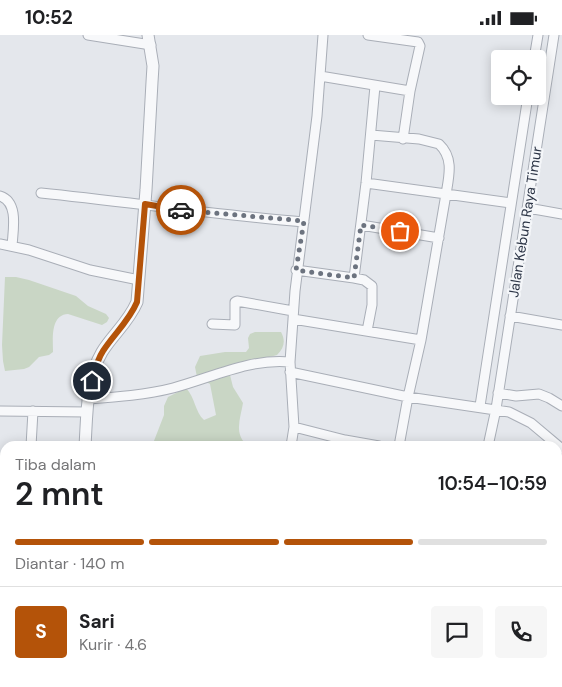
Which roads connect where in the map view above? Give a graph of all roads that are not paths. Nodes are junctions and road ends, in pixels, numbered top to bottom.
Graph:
1 (88, 35) edge
2 (323, 35) edge
3 (368, 35) edge
4 (538, 35) edge
5 (554, 35) edge
6 (149, 40) edge
7 (536, 50) edge
8 (320, 76) junction
9 (375, 86) junction
10 (410, 91) junction
11 (527, 105) edge
12 (371, 135) junction
13 (403, 139) junction
14 (366, 183) junction
15 (41, 193) dead end
16 (446, 194) junction
17 (0, 196) edge
18 (511, 203) junction
19 (145, 204) junction
20 (528, 208) junction
21 (562, 214) edge
22 (304, 221) junction
23 (361, 225) junction
24 (439, 238) junction
25 (0, 244) edge
26 (12, 246) junction
27 (296, 270) junction
28 (354, 278) junction
29 (139, 280) junction
30 (293, 315) junction
31 (510, 316) junction
32 (212, 324) dead end
33 (562, 325) edge
34 (367, 331) junction
35 (421, 340) junction
36 (285, 361) junction
37 (290, 372) junction
38 (498, 393) junction
39 (408, 397) junction
40 (88, 399) junction
41 (480, 406) junction
42 (562, 406) edge
43 (496, 409) junction
44 (0, 411) edge
45 (33, 411) junction
46 (87, 412) junction
47 (294, 427) junction
48 (31, 441) edge
49 (85, 441) edge
50 (293, 441) edge
51 (339, 441) edge
52 (400, 441) edge
53 (491, 441) edge
54 (552, 441) edge

1 - 6 street
2 - 8 street
3 - 10 street
4 - 7 street
5 - 20 street, Jalan Kebun Raya Timur
6 - 19 street
8 - 9 street
8 - 22 street
9 - 10 street
9 - 12 street
10 - 13 street
11 - 18 street, Jalan Kebun Raya Timur
12 - 13 street
12 - 14 street
13 - 16 street
14 - 16 street
14 - 23 street
15 - 19 street
16 - 18 street
16 - 24 street
17 - 26 street
18 - 41 street, Jalan Kebun Raya Timur
19 - 22 street
19 - 29 street
20 - 21 street
20 - 31 street, Jalan Kebun Raya Timur
22 - 27 street
23 - 24 street
23 - 28 street
24 - 35 street
25 - 26 street
26 - 29 street
27 - 28 street
27 - 30 street
28 - 34 street
29 - 40 street
30 - 32 street
30 - 34 street
30 - 36 street
31 - 33 street
31 - 38 street, Jalan Kebun Raya Timur
34 - 35 street
35 - 39 street
36 - 37 street
36 - 40 street
37 - 39 street
37 - 47 street
38 - 42 street
38 - 43 street, Jalan Kebun Raya Timur
39 - 41 street
39 - 52 street
40 - 46 street
41 - 43 street
43 - 53 street, Jalan Kebun Raya Timur
43 - 54 street
44 - 45 street
45 - 46 street
45 - 48 street
46 - 49 street
47 - 50 street
47 - 51 street

